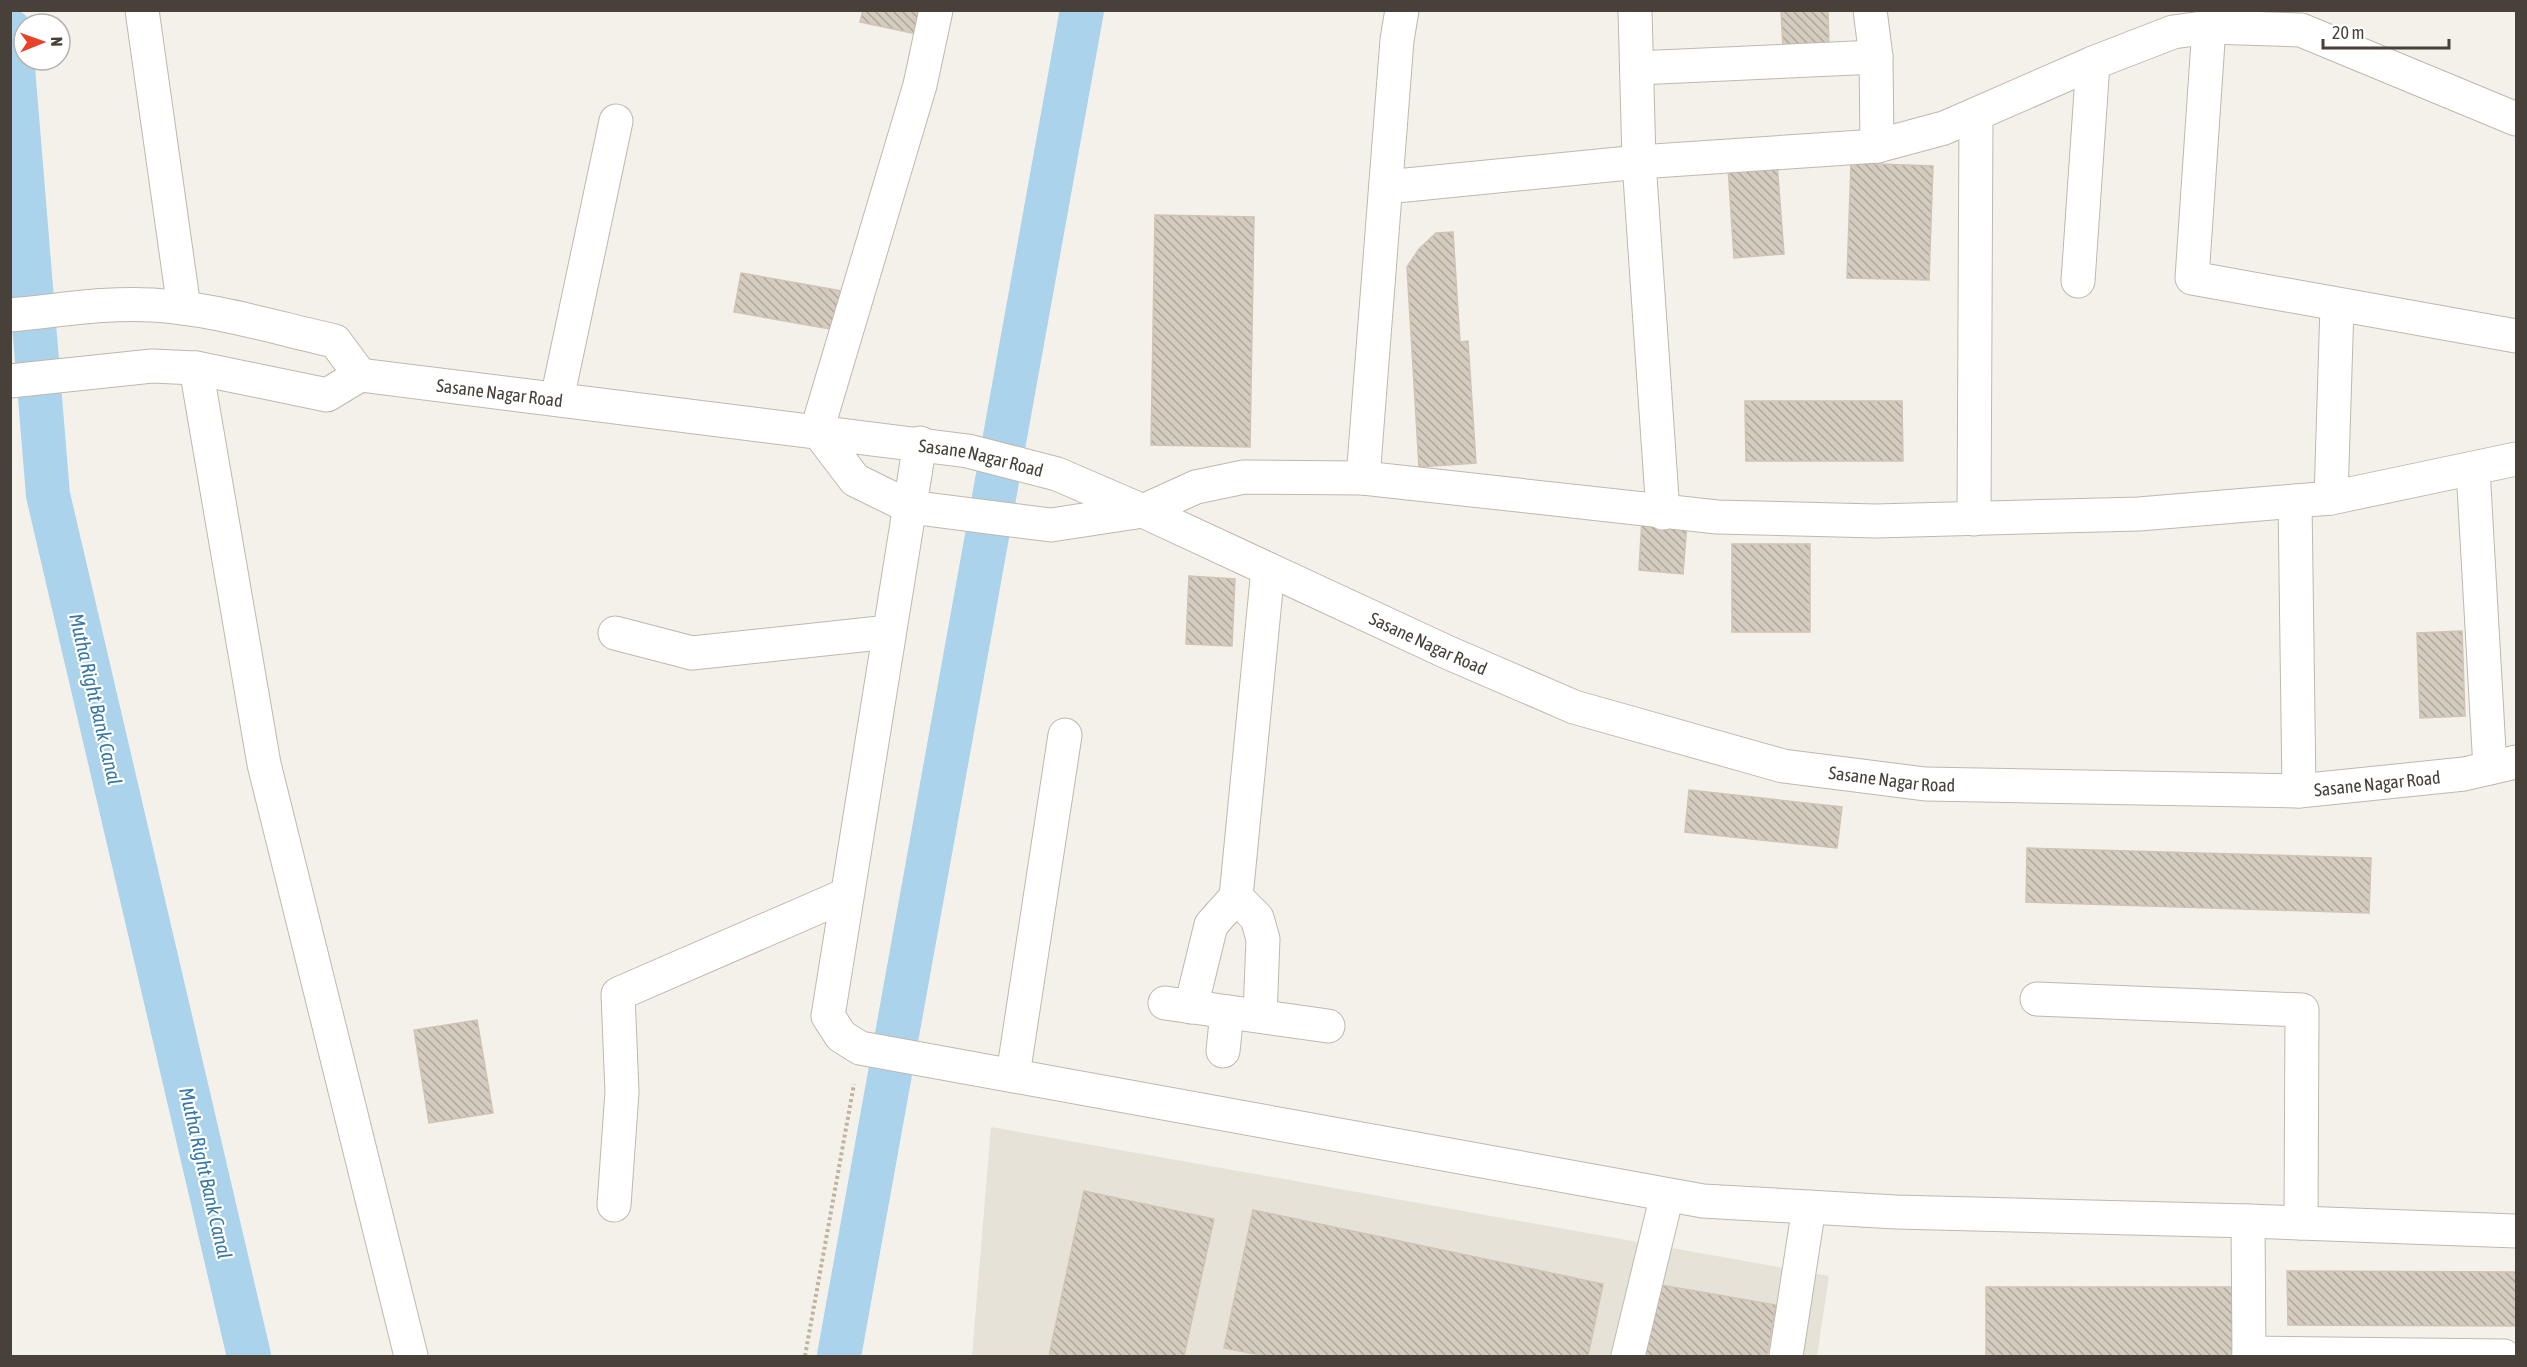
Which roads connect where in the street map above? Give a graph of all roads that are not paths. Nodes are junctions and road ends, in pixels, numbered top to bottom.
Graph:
1 (141, 10) edge
2 (936, 10) edge
3 (1402, 10) edge
4 (1635, 10) edge
5 (1870, 10) edge
6 (2302, 20) edge
7 (2209, 27) junction
8 (1876, 57) junction
9 (2094, 63) junction
10 (1637, 68) junction
11 (1976, 115) junction
12 (2517, 118) edge
13 (616, 120) dead end
14 (1877, 146) junction
15 (1639, 162) junction
16 (1386, 187) junction
17 (2078, 281) dead end
18 (2337, 306) junction
19 (184, 308) junction
20 (10, 315) edge
21 (2517, 336) edge
22 (196, 368) junction
23 (360, 375) junction
24 (10, 381) edge
25 (557, 399) junction
26 (817, 430) junction
27 (920, 443) junction
28 (2517, 459) edge
29 (2473, 469) junction
30 (1363, 478) junction
31 (2331, 498) junction
32 (2295, 501) junction
33 (910, 507) junction
34 (1143, 511) junction
35 (1662, 513) junction
36 (1974, 519) junction
37 (1268, 569) junction
38 (615, 633) dead end
39 (889, 633) junction
40 (1065, 735) dead end
41 (2504, 765) edge
42 (2299, 791) junction
43 (846, 895) junction
44 (1236, 897) junction
45 (2037, 999) dead end
46 (1227, 1012) junction
47 (1260, 1016) junction
48 (1328, 1026) dead end
49 (1223, 1051) dead end
50 (1013, 1075) junction
51 (1667, 1195) junction
52 (614, 1205) dead end
53 (1809, 1207) junction
54 (2248, 1221) junction
55 (2301, 1223) junction
56 (2517, 1231) edge
57 (2249, 1355) edge
58 (411, 1356) edge
59 (1628, 1356) edge
60 (1786, 1356) edge
61 (2504, 1356) edge

1 - 19 street
2 - 26 street
3 - 16 street
4 - 10 street
5 - 8 street
6 - 7 street
6 - 12 street
7 - 9 street
7 - 18 street
8 - 10 street
8 - 14 street
9 - 11 street
9 - 17 street
10 - 15 street
11 - 14 street
11 - 36 street
13 - 25 street
14 - 15 street
15 - 16 street
15 - 35 street
16 - 30 street
18 - 21 street
18 - 31 street
19 - 20 street
19 - 23 street
22 - 23 street
22 - 24 street
22 - 58 street
23 - 25 street, Sasane Nagar Road
25 - 26 street, Sasane Nagar Road
26 - 27 street, Sasane Nagar Road
26 - 33 street
27 - 33 street
27 - 34 street, Sasane Nagar Road
28 - 29 street
29 - 31 street
29 - 41 street
30 - 34 street
30 - 35 street
31 - 32 street
32 - 36 street
32 - 42 street
33 - 34 street
33 - 39 street
34 - 37 street, Sasane Nagar Road
35 - 36 street
37 - 42 street, Sasane Nagar Road
37 - 44 street
38 - 39 street
39 - 43 street
40 - 50 street
41 - 42 street, Sasane Nagar Road
43 - 50 street
43 - 52 street
44 - 46 street
44 - 47 street
45 - 55 street
46 - 47 street
46 - 49 street
47 - 48 street
50 - 51 street
51 - 53 street
51 - 59 street
53 - 54 street
53 - 60 street
54 - 55 street
54 - 57 street
55 - 56 street
57 - 61 street

